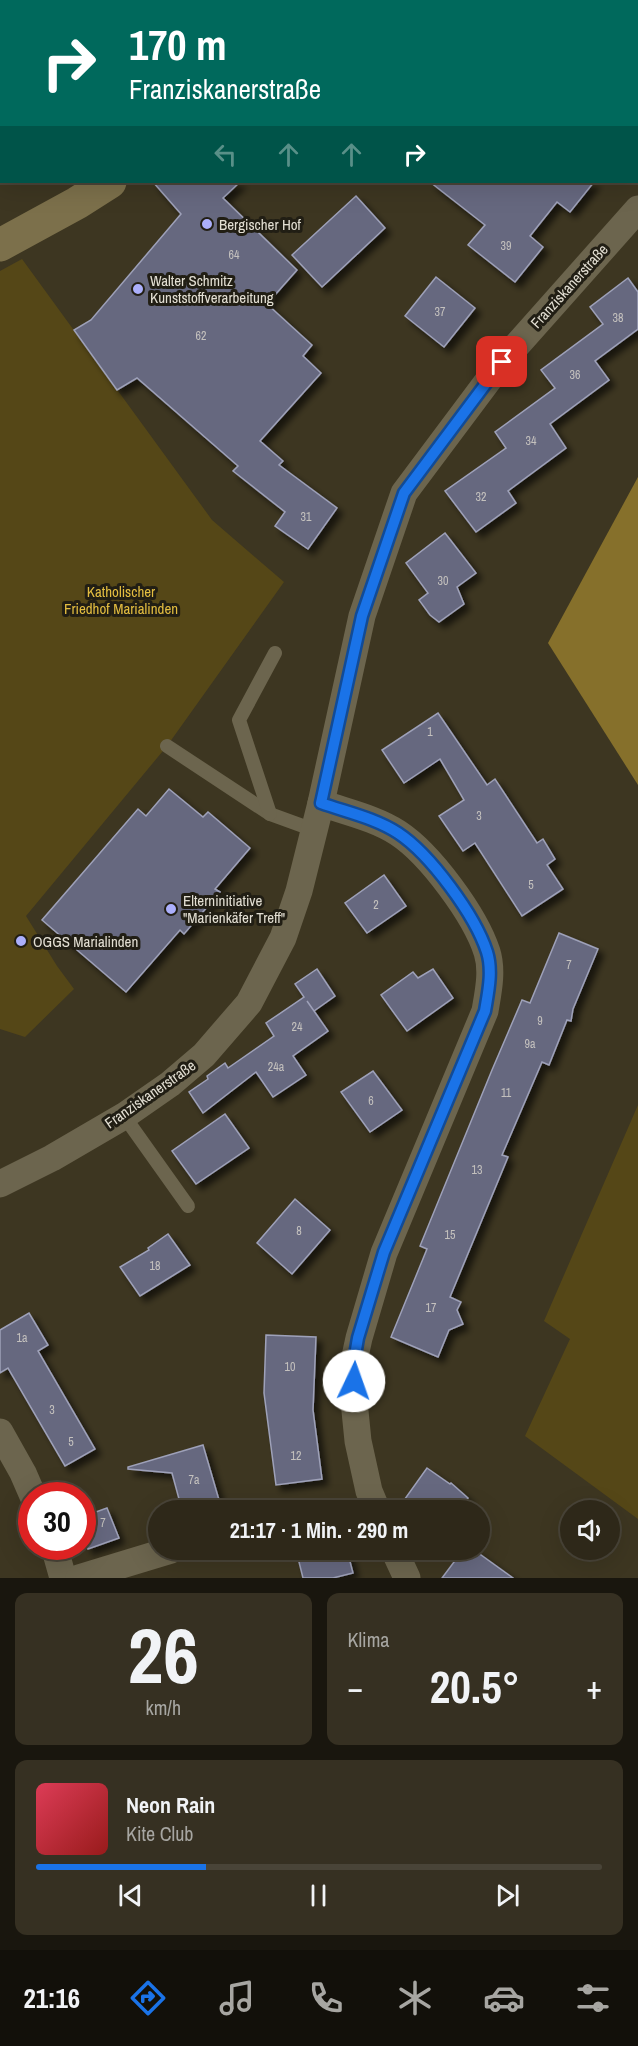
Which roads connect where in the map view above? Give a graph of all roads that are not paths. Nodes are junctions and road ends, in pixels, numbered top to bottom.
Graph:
1 (108, 183) edge
2 (638, 209) edge
3 (0, 245) edge
4 (275, 653) dead end
5 (167, 746) dead end
6 (321, 803) junction
7 (270, 814) junction
8 (314, 830) junction
9 (124, 1116) junction
10 (0, 1184) edge
11 (188, 1206) dead end
12 (0, 1432) edge
13 (27, 1482) edge
14 (373, 1500) edge
15 (148, 1557) edge
16 (58, 1560) edge
17 (399, 1560) edge
18 (63, 1578) edge
19 (79, 1578) edge
20 (407, 1578) edge

1 - 3 main road
2 - 6 street, Franziskanerstraße
4 - 7 lane
5 - 7 lane
6 - 8 street, Franziskanerstraße
6 - 14 street
7 - 8 lane
8 - 9 street, Franziskanerstraße
9 - 10 street, Franziskanerstraße
9 - 11 lane
12 - 13 street
15 - 19 street
16 - 18 street
17 - 20 street

